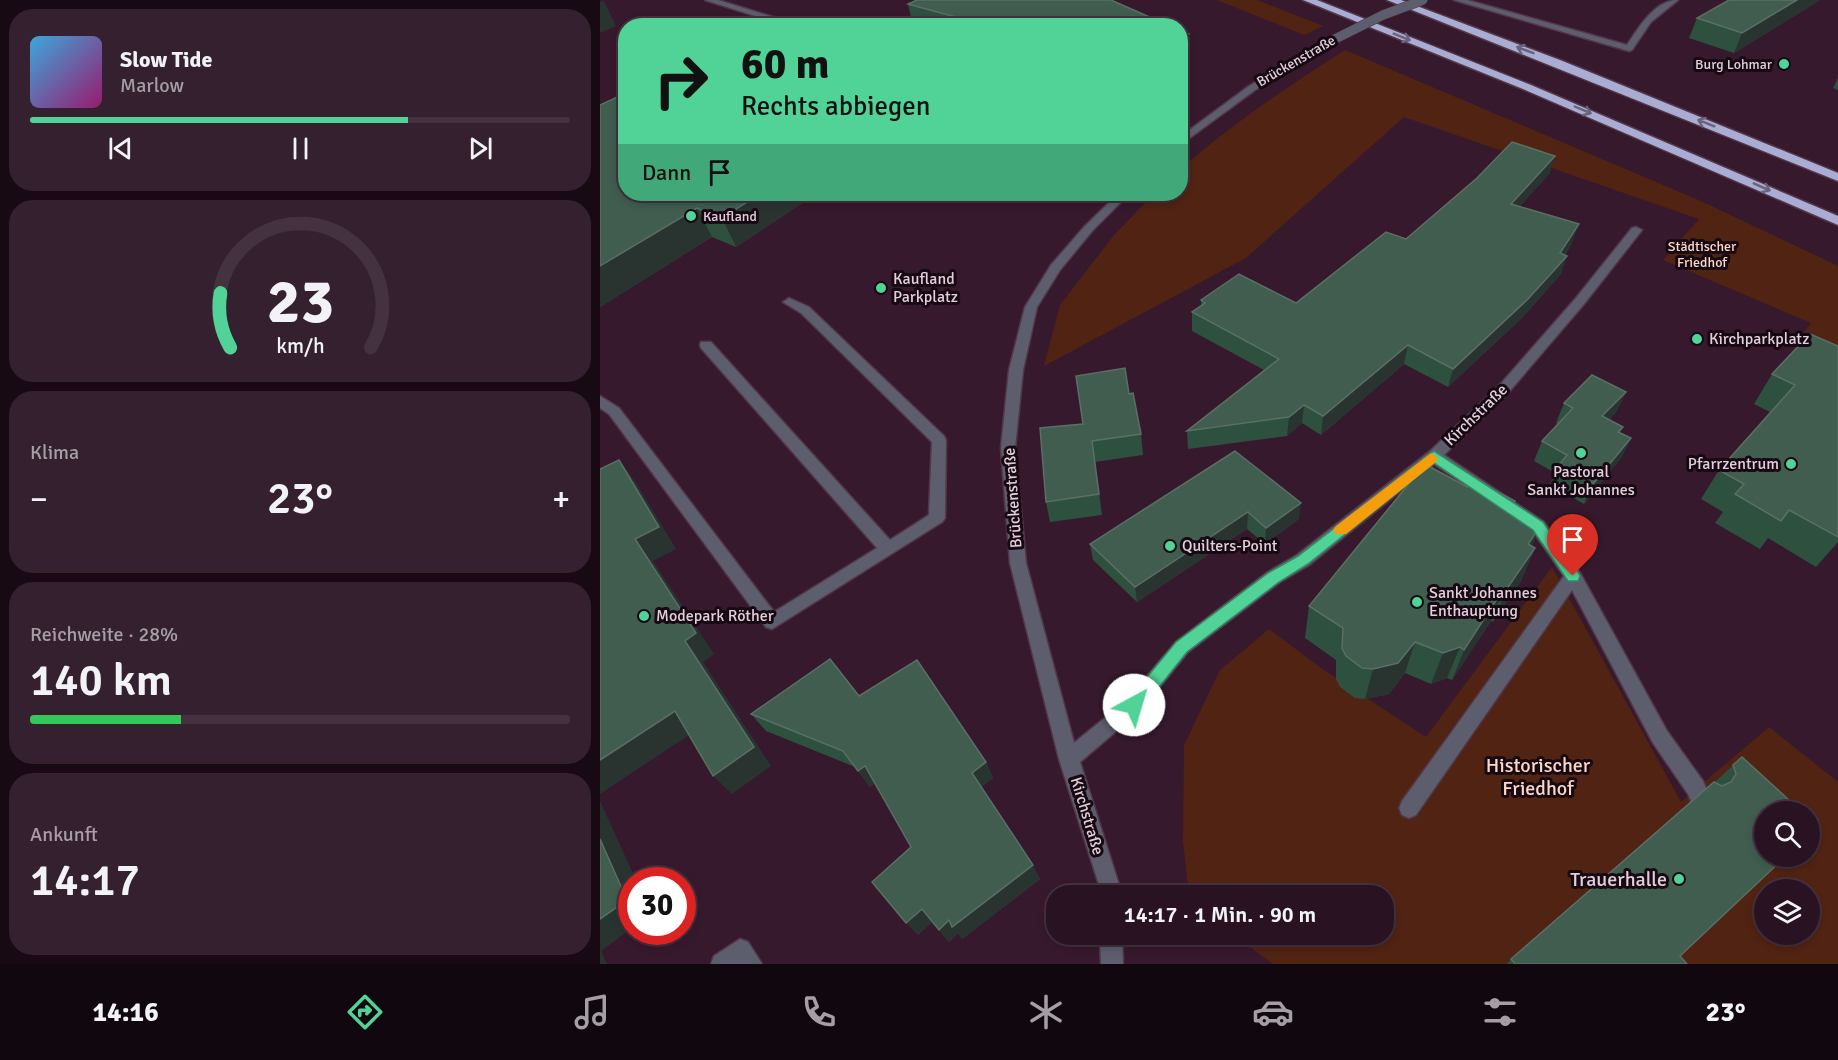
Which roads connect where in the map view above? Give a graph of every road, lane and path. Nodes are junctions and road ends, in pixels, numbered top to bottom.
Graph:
1 (709, 0) edge
2 (1308, 0) edge
3 (1392, 0) edge
4 (1424, 0) edge
5 (1458, 0) edge
6 (1674, 0) edge
7 (771, 18) edge
8 (1188, 133) edge
9 (1838, 177) edge
10 (1117, 201) edge
11 (1838, 221) edge
12 (1636, 230) dead end
13 (789, 302) dead end
14 (706, 345) dead end
15 (600, 401) edge
16 (1434, 456) junction
17 (888, 549) junction
18 (1573, 576) junction
19 (1069, 759) junction
20 (1700, 796) edge
21 (1409, 808) dead end
22 (1109, 885) edge
23 (1111, 945) edge
24 (722, 964) edge
25 (751, 964) edge
26 (1112, 964) edge

1 - 7 street
2 -> 11 highway
9 -> 3 highway
4 - 8 street, Brückenstraße, bridge
5 - 6 street
10 - 19 street, Brückenstraße
12 - 16 street, Kirchstraße
13 - 17 street
14 - 17 street
15 - 17 street
16 - 18 street
16 - 19 street, Kirchstraße
18 - 20 street
18 - 21 street
19 - 22 street, Kirchstraße
23 - 26 street
24 - 25 street

